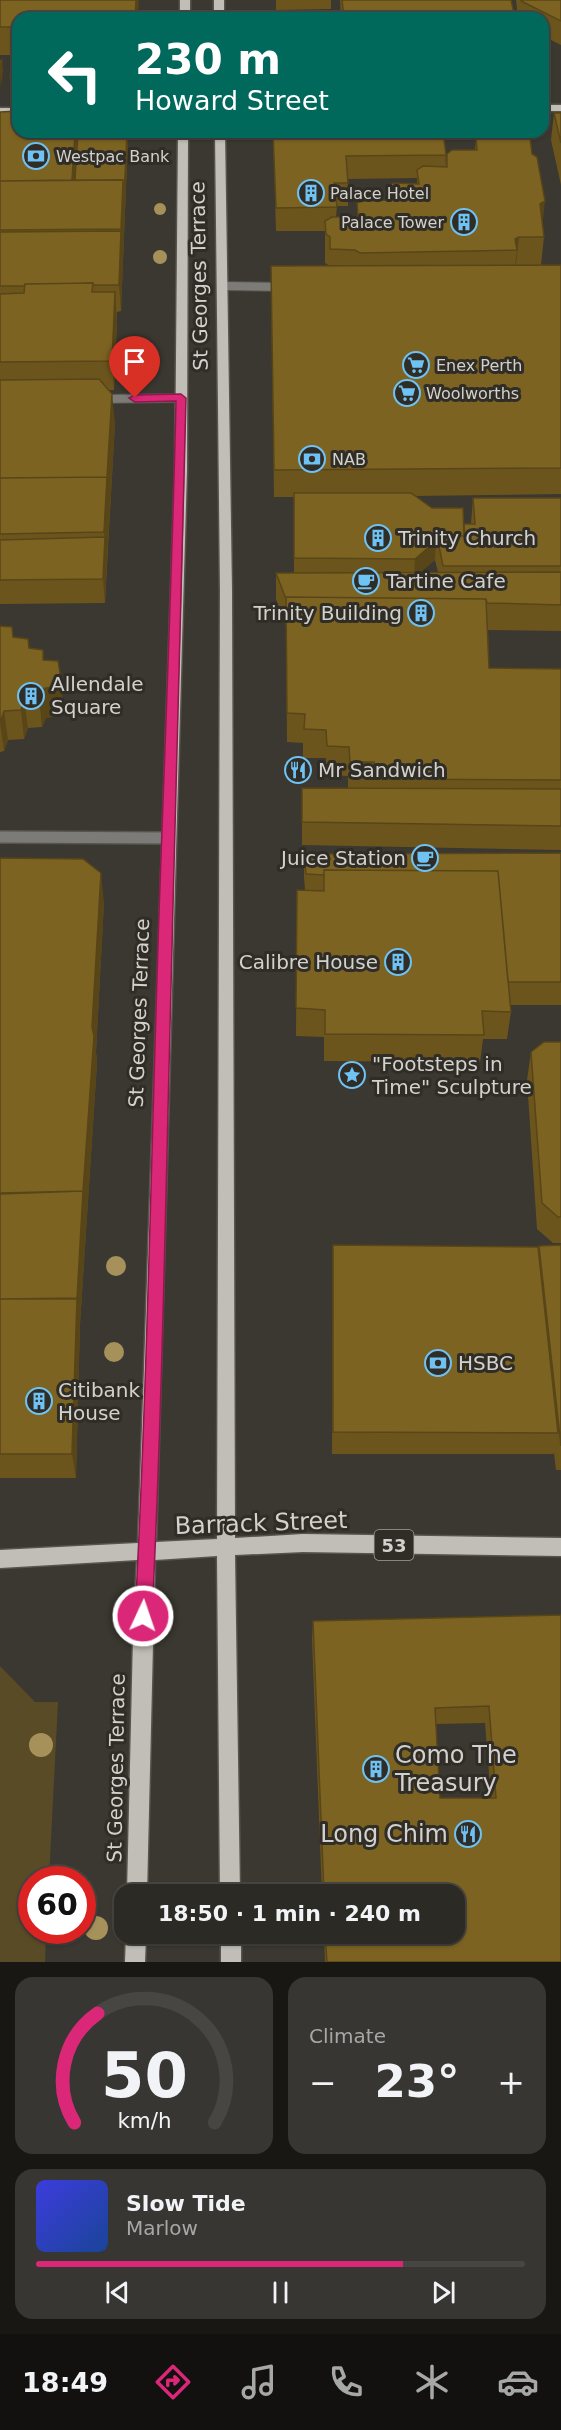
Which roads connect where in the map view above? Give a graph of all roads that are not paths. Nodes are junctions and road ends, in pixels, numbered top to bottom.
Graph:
1 (183, 138) edge
2 (220, 138) edge
3 (223, 286) junction
4 (291, 287) edge
5 (181, 398) junction
6 (90, 399) edge
7 (0, 837) edge
8 (168, 838) junction
9 (561, 1547) edge
10 (226, 1548) junction
11 (146, 1553) junction
12 (0, 1558) edge
13 (137, 1884) edge
14 (230, 1884) edge
15 (136, 1944) edge
16 (231, 1944) edge
17 (135, 1962) edge
18 (231, 1962) edge

1 - 5 main road, St Georges Terrace
2 - 3 main road, St Georges Terrace
3 - 4 street
3 - 10 main road, St Georges Terrace
5 - 6 street
5 - 8 main road, St Georges Terrace
7 - 8 street
8 - 11 main road, St Georges Terrace
9 - 10 main road, Barrack Street / 53
10 - 11 main road, Barrack Street / 53
10 - 14 main road, St Georges Terrace
11 - 12 main road, Barrack Street / 53
11 - 13 main road, St Georges Terrace
15 - 17 main road
16 - 18 main road

